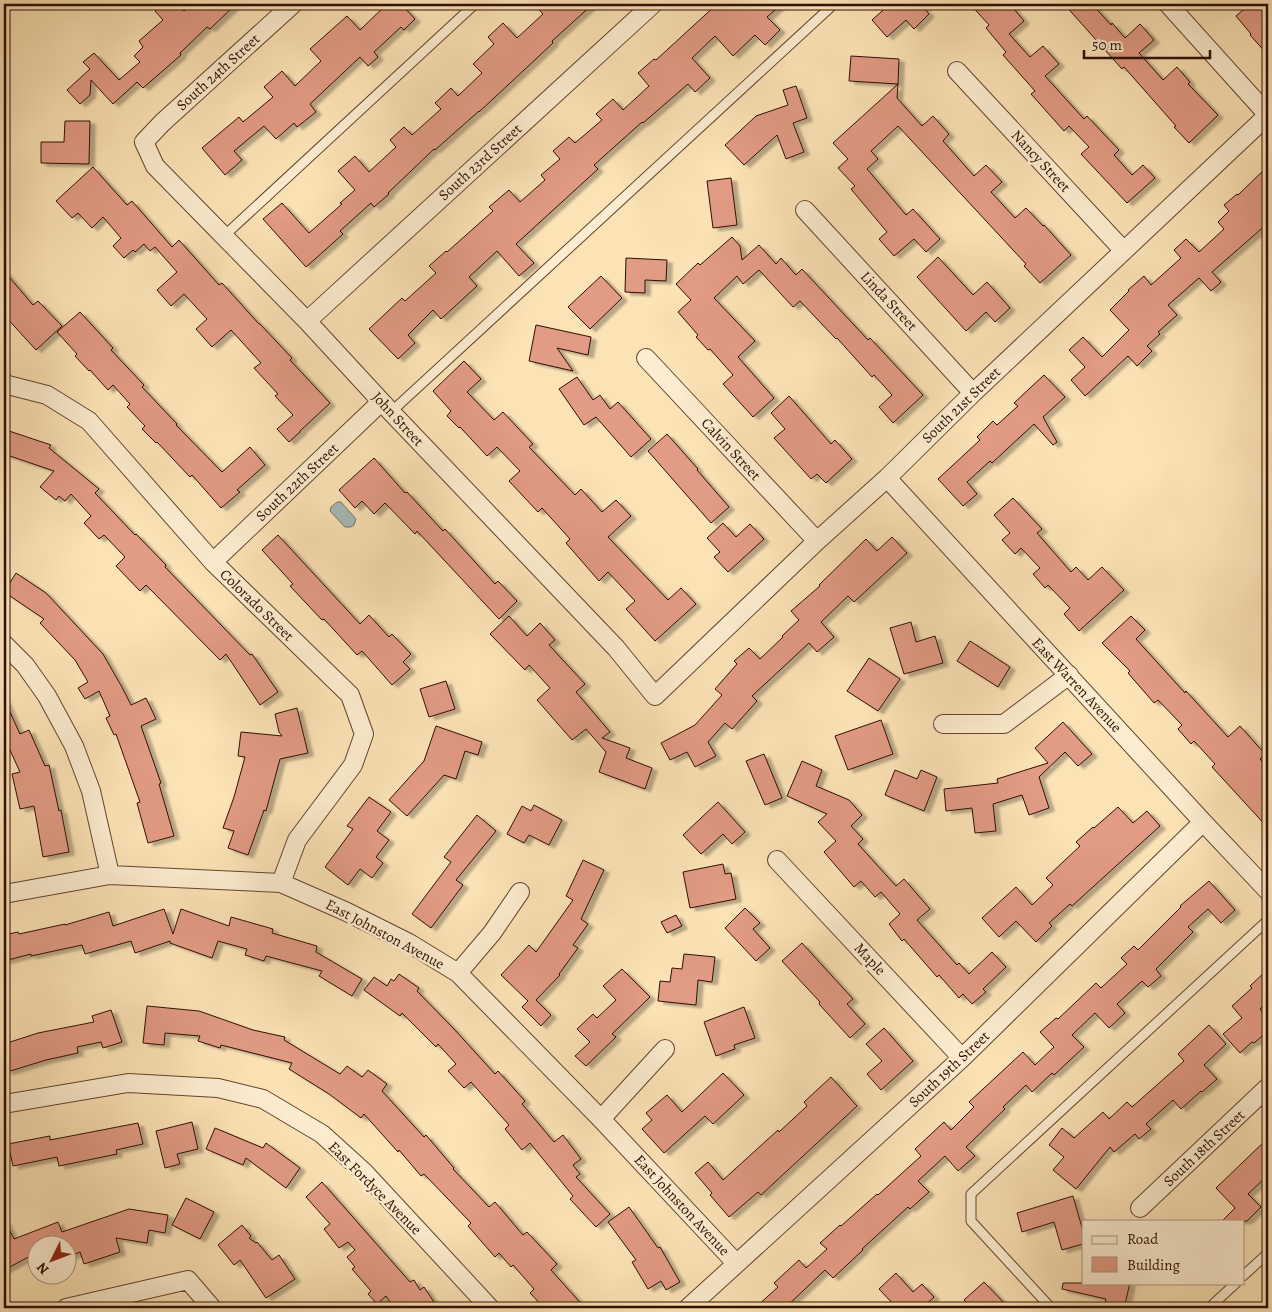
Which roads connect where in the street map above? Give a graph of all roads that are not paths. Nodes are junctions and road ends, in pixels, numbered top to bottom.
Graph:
1 (293, 4) edge
2 (475, 4) edge
3 (653, 4) edge
4 (834, 4) edge
5 (1168, 4) edge
6 (957, 71) dead end
7 (1268, 115) edge
8 (144, 142) joint
9 (805, 210) dead end
10 (224, 236) junction
11 (1124, 251) junction
12 (307, 321) junction
13 (646, 358) dead end
14 (4, 384) edge
15 (973, 393) junction
16 (386, 407) junction
17 (887, 478) junction
18 (816, 541) junction
19 (212, 562) junction
20 (4, 644) edge
21 (1069, 675) junction
22 (655, 696) joint
23 (943, 724) dead end
24 (1203, 822) junction
25 (778, 860) dead end
26 (110, 875) junction
27 (281, 883) junction
28 (1268, 891) edge
29 (520, 892) dead end
30 (4, 894) edge
31 (1268, 920) edge
32 (458, 973) junction
33 (665, 1049) dead end
34 (962, 1058) junction
35 (1268, 1088) edge
36 (4, 1104) edge
37 (601, 1119) junction
38 (1140, 1208) dead end
39 (1268, 1253) edge
40 (736, 1263) junction
41 (1244, 1275) edge
42 (1235, 1284) edge
43 (66, 1308) edge
44 (212, 1308) edge
45 (490, 1308) edge
46 (688, 1308) edge
47 (1051, 1308) edge
48 (1209, 1308) edge

1 - 8 street, South 24th Street
2 - 10 lane
3 - 12 street, South 23rd Street
4 - 16 lane
5 - 7 street
6 - 11 street, Nancy Street
7 - 11 street, South 21st Street
8 - 10 street, John Street
9 - 15 street, Linda Street
10 - 12 street, John Street
11 - 15 street, South 21st Street
12 - 16 street, John Street
13 - 18 street, Calvin Street
14 - 19 street, Colorado Street
15 - 17 street, South 21st Street
16 - 19 street, South 22th Street
16 - 22 street, John Street
17 - 18 street, South 21st Street
17 - 21 street, East Warren Avenue
18 - 22 street, South 21st Street
19 - 27 street, Colorado Street
20 - 26 street
21 - 23 street
21 - 24 street, East Warren Avenue
24 - 28 street, East Warren Avenue
24 - 34 street, South 19th Street
25 - 34 street, Maple
26 - 27 street, East Johnston Avenue
26 - 30 street, East Johnston Avenue
27 - 32 street, East Johnston Avenue
29 - 32 street
31 - 47 lane
32 - 37 street, East Johnston Avenue
33 - 37 street
34 - 40 street, South 19th Street
35 - 38 street, South 18th Street
36 - 45 street, East Fordyce Avenue
37 - 40 street, East Johnston Avenue
39 - 41 lane
40 - 46 street, South 19th Street
42 - 48 lane
43 - 44 street

